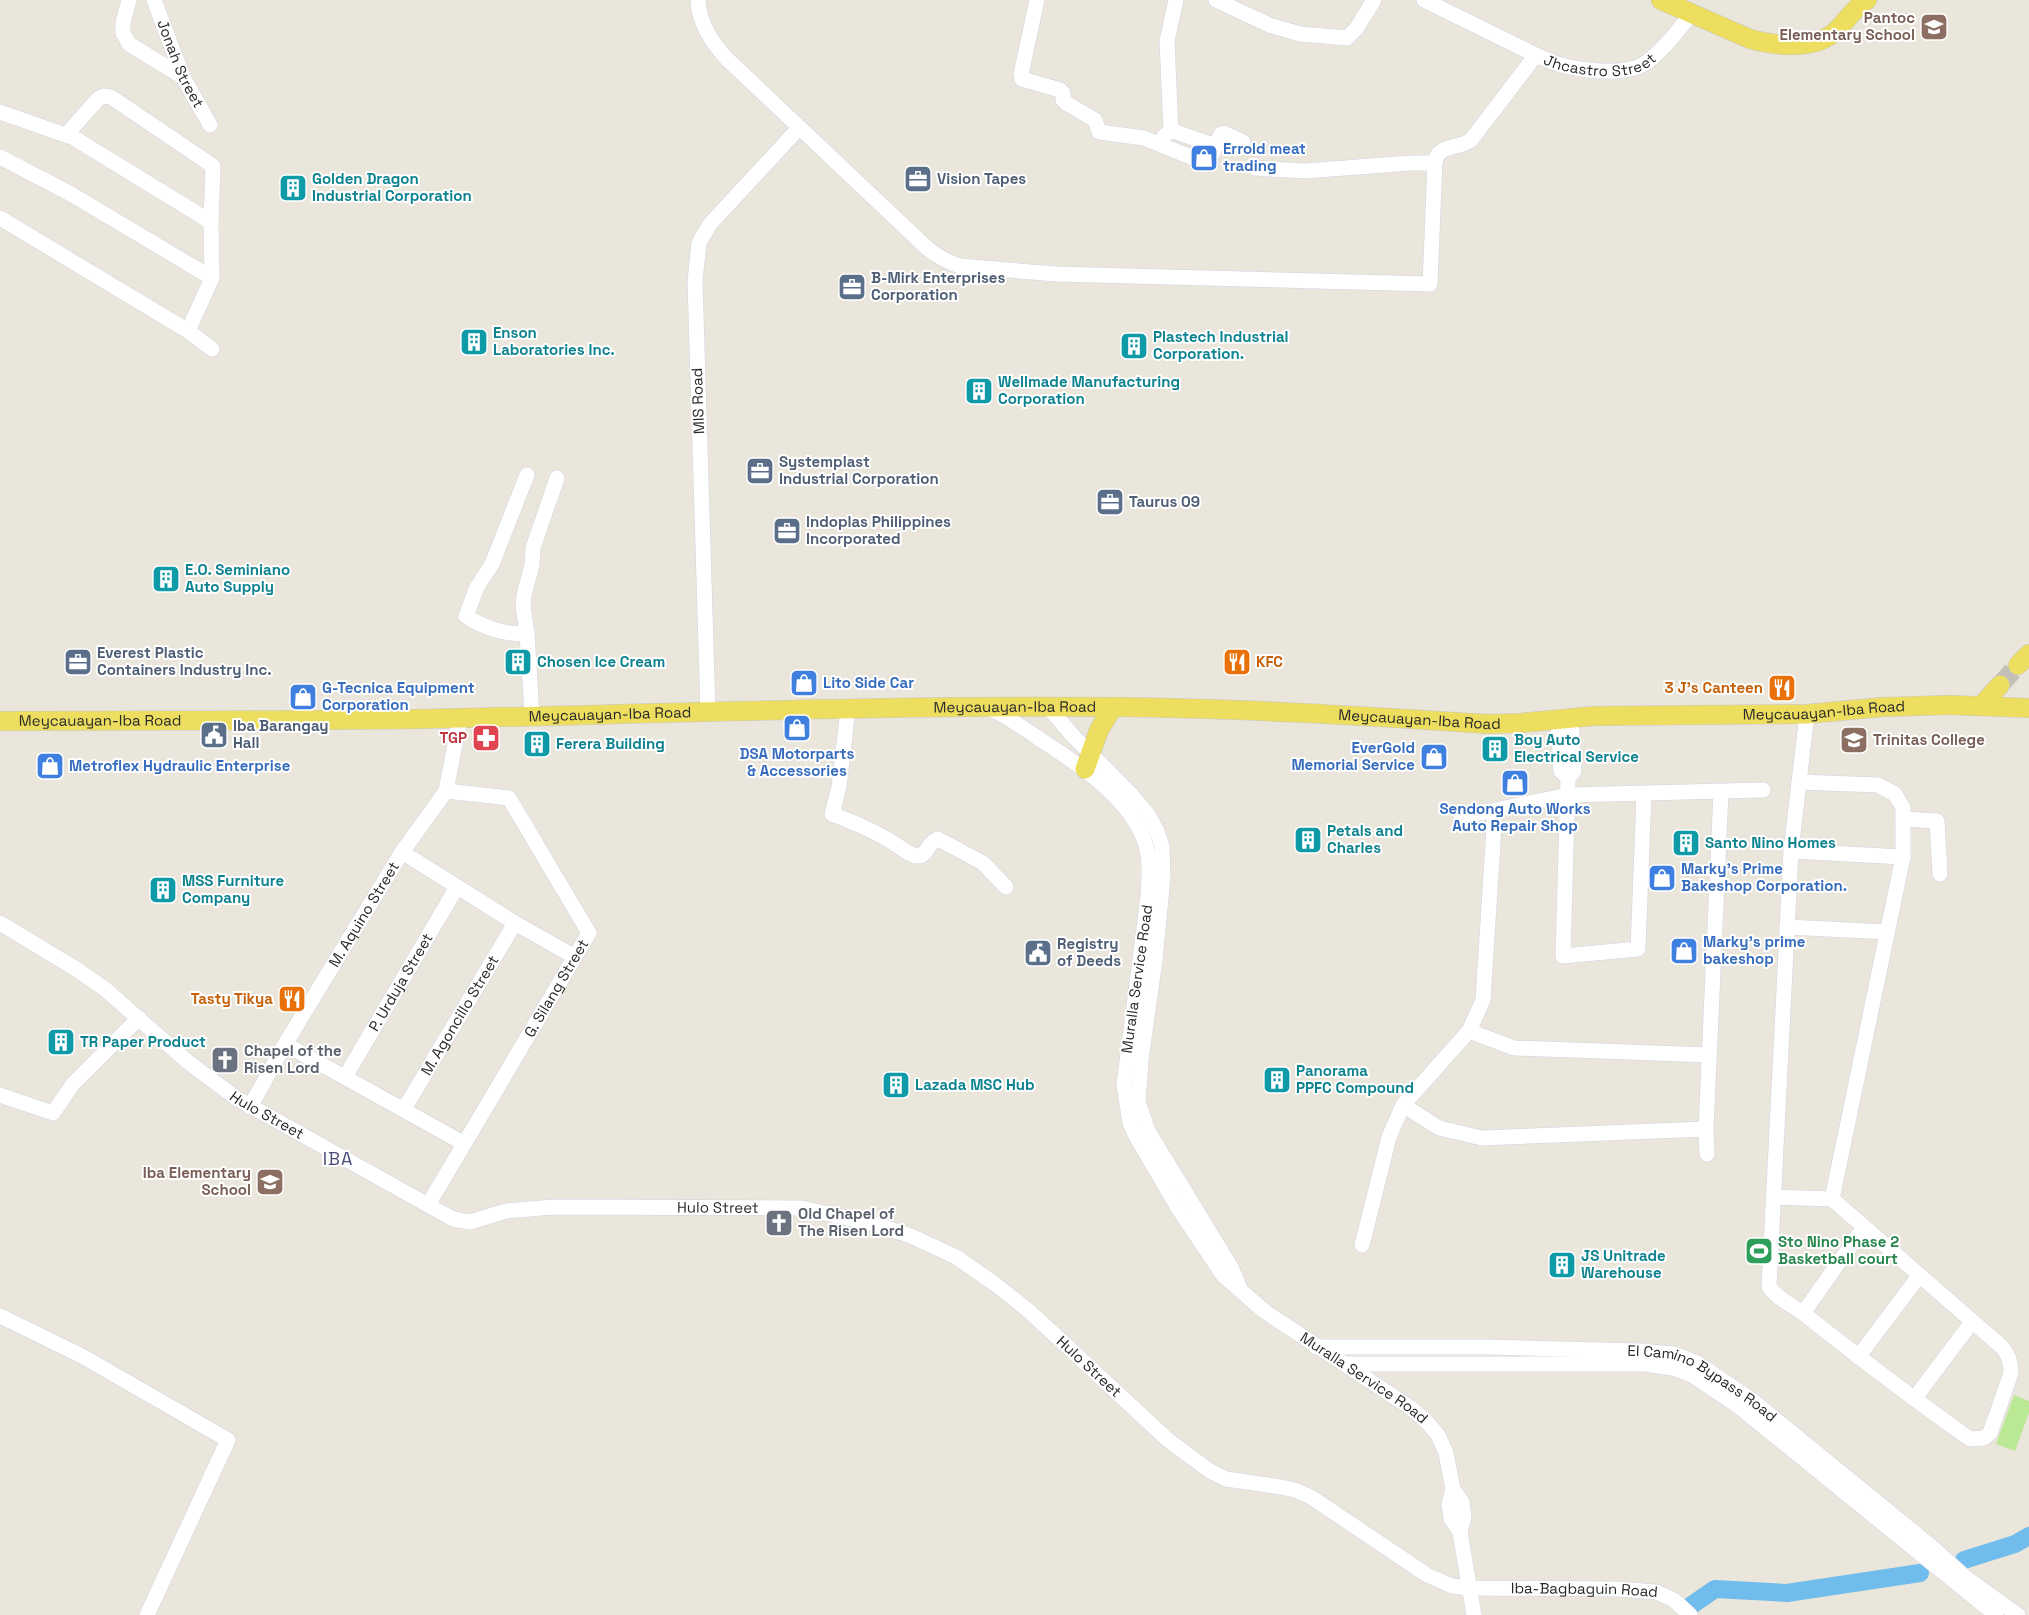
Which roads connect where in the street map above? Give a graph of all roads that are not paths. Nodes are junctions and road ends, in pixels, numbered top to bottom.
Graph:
1 (129, 0) edge
2 (154, 0) edge
3 (698, 0) edge
4 (1037, 0) edge
5 (1176, 0) edge
6 (1216, 0) edge
7 (1374, 0) edge
8 (1424, 0) edge
9 (1661, 0) edge
10 (1861, 2) edge
11 (1691, 14) junction
12 (1536, 55) junction
13 (183, 77) junction
14 (0, 112) edge
15 (210, 125) dead end
16 (799, 128) junction
17 (1171, 131) junction
18 (66, 134) junction
19 (1244, 142) dead end
20 (1155, 143) junction
21 (1216, 146) junction
22 (0, 157) edge
23 (1435, 163) junction
24 (1255, 168) dead end
25 (0, 218) edge
26 (211, 222) junction
27 (212, 278) junction
28 (188, 331) junction
29 (212, 349) dead end
30 (527, 475) dead end
31 (556, 478) dead end
32 (527, 633) junction
33 (2000, 685) tunnel mouth
34 (1982, 705) junction
35 (1113, 707) junction
36 (989, 708) junction
37 (1049, 708) junction
38 (2029, 708) edge
39 (848, 709) junction
40 (708, 712) junction
41 (1807, 714) junction
42 (532, 716) junction
43 (460, 718) junction
44 (1564, 719) junction
45 (0, 722) edge
46 (1088, 761) junction
47 (1799, 782) junction
48 (1764, 790) dead end
49 (446, 791) junction
50 (1721, 792) junction
51 (1644, 794) junction
52 (1568, 795) junction
53 (1496, 811) junction
54 (1461, 817) dead end
55 (1904, 818) junction
56 (1792, 851) junction
57 (402, 852) junction
58 (1903, 857) junction
59 (1940, 874) dead end
60 (457, 887) junction
61 (1006, 887) dead end
62 (0, 923) edge
63 (515, 923) junction
64 (1787, 927) junction
65 (1887, 932) junction
66 (574, 957) junction
67 (139, 1018) junction
68 (1469, 1031) junction
69 (285, 1044) junction
70 (1709, 1055) junction
71 (345, 1077) junction
72 (0, 1095) edge
73 (1403, 1105) junction
74 (250, 1107) junction
75 (404, 1109) junction
76 (1706, 1129) junction
77 (463, 1143) junction
78 (1707, 1154) dead end
79 (1773, 1197) junction
80 (1832, 1199) junction
81 (428, 1205) junction
82 (1864, 1227) junction
83 (1362, 1245) dead end
84 (1919, 1276) junction
85 (1803, 1313) junction
86 (0, 1316) edge
87 (1972, 1322) junction
88 (1315, 1347) junction
89 (1406, 1347) junction
90 (1571, 1356) junction
91 (1858, 1357) junction
92 (1345, 1364) junction
93 (1387, 1364) junction
94 (1406, 1364) junction
95 (1376, 1385) junction
96 (1914, 1399) junction
97 (1940, 1562) junction
98 (1469, 1588) junction
99 (147, 1615) edge
100 (1474, 1615) edge
101 (1690, 1615) edge
102 (1996, 1615) edge
103 (2018, 1615) edge

1 - 13 street
2 - 13 street, Jonah Street
3 - 16 street
4 - 20 street
5 - 17 street
6 - 7 street
8 - 12 street
9 - 11 main road
10 - 11 main road
11 - 12 street, Jhcastro Street
12 - 23 street, Jhcastro Street
13 - 15 street, Jonah Street
14 - 18 street
16 - 23 street
16 - 40 street, MIS Road
17 - 20 street
17 - 21 street
18 - 26 street
18 - 26 street
19 - 21 street
20 - 21 street
22 - 27 street
23 - 24 street
25 - 28 street
26 - 27 street
27 - 28 street
28 - 29 street
30 - 32 street
31 - 32 street
32 - 42 street
33 - 34 main road
34 - 38 main road, Meycauayan-Iba Road
34 - 41 main road, Meycauayan-Iba Road
35 - 37 main road, Meycauayan-Iba Road
35 - 44 main road, Meycauayan-Iba Road
35 - 46 main road
36 - 37 main road, Meycauayan-Iba Road
36 - 39 main road, Meycauayan-Iba Road
36 - 46 street, Muralla Service Road
37 - 46 street, Muralla Service Road
39 - 40 main road, Meycauayan-Iba Road
39 - 61 street
40 - 42 main road, Meycauayan-Iba Road
41 - 44 main road, Meycauayan-Iba Road
41 - 47 street
42 - 43 main road, Meycauayan-Iba Road
43 - 45 main road, Meycauayan-Iba Road
43 - 49 street, M. Aquino Street
44 - 52 street
46 - 88 street, Muralla Service Road
47 - 55 street
47 - 56 street
48 - 50 street
49 - 57 street, M. Aquino Street
49 - 66 street, G. Silang Street
50 - 51 street
50 - 70 street
51 - 52 street
51 - 52 street
52 - 53 street
53 - 54 street
53 - 68 street
55 - 58 street
55 - 59 street
56 - 58 street
56 - 64 street
57 - 60 street
57 - 69 street, M. Aquino Street
58 - 65 street
60 - 63 street
60 - 71 street, P. Urduja Street
62 - 67 street, Hulo Street
63 - 66 street
63 - 75 street, M. Agoncillo Street
64 - 65 street
64 - 79 street
65 - 80 street
66 - 77 street, G. Silang Street
67 - 72 street
67 - 74 street, Hulo Street
68 - 70 street
68 - 73 street
69 - 71 street
69 - 74 street, M. Aquino Street
70 - 76 street
71 - 75 street
73 - 76 street
73 - 83 street
74 - 81 street, Hulo Street
75 - 77 street
76 - 78 street
77 - 81 street, G. Silang Street
79 - 80 street
79 - 85 street
80 - 82 street
81 - 98 street, Hulo Street
82 - 84 street
82 - 85 street
84 - 87 street
84 - 91 street
85 - 91 street
86 - 99 street
87 - 96 street
87 - 96 street
88 - 89 street, El Camino Bypass Road
88 - 92 street, Muralla Service Road
89 - 90 street, El Camino Bypass Road
89 - 94 street
90 - 94 street, El Camino Bypass Road
90 - 97 street, El Camino Bypass Road
91 - 96 street
92 - 93 street, El Camino Bypass Road
92 - 95 street, Muralla Service Road
93 - 94 street, El Camino Bypass Road
93 - 95 street
95 - 98 street, Muralla Service Road
97 - 102 street, El Camino Bypass Road
97 - 103 street, El Camino Bypass Road
98 - 100 street, Muralla Service Road
98 - 101 street, Iba-Bagbaguin Road

